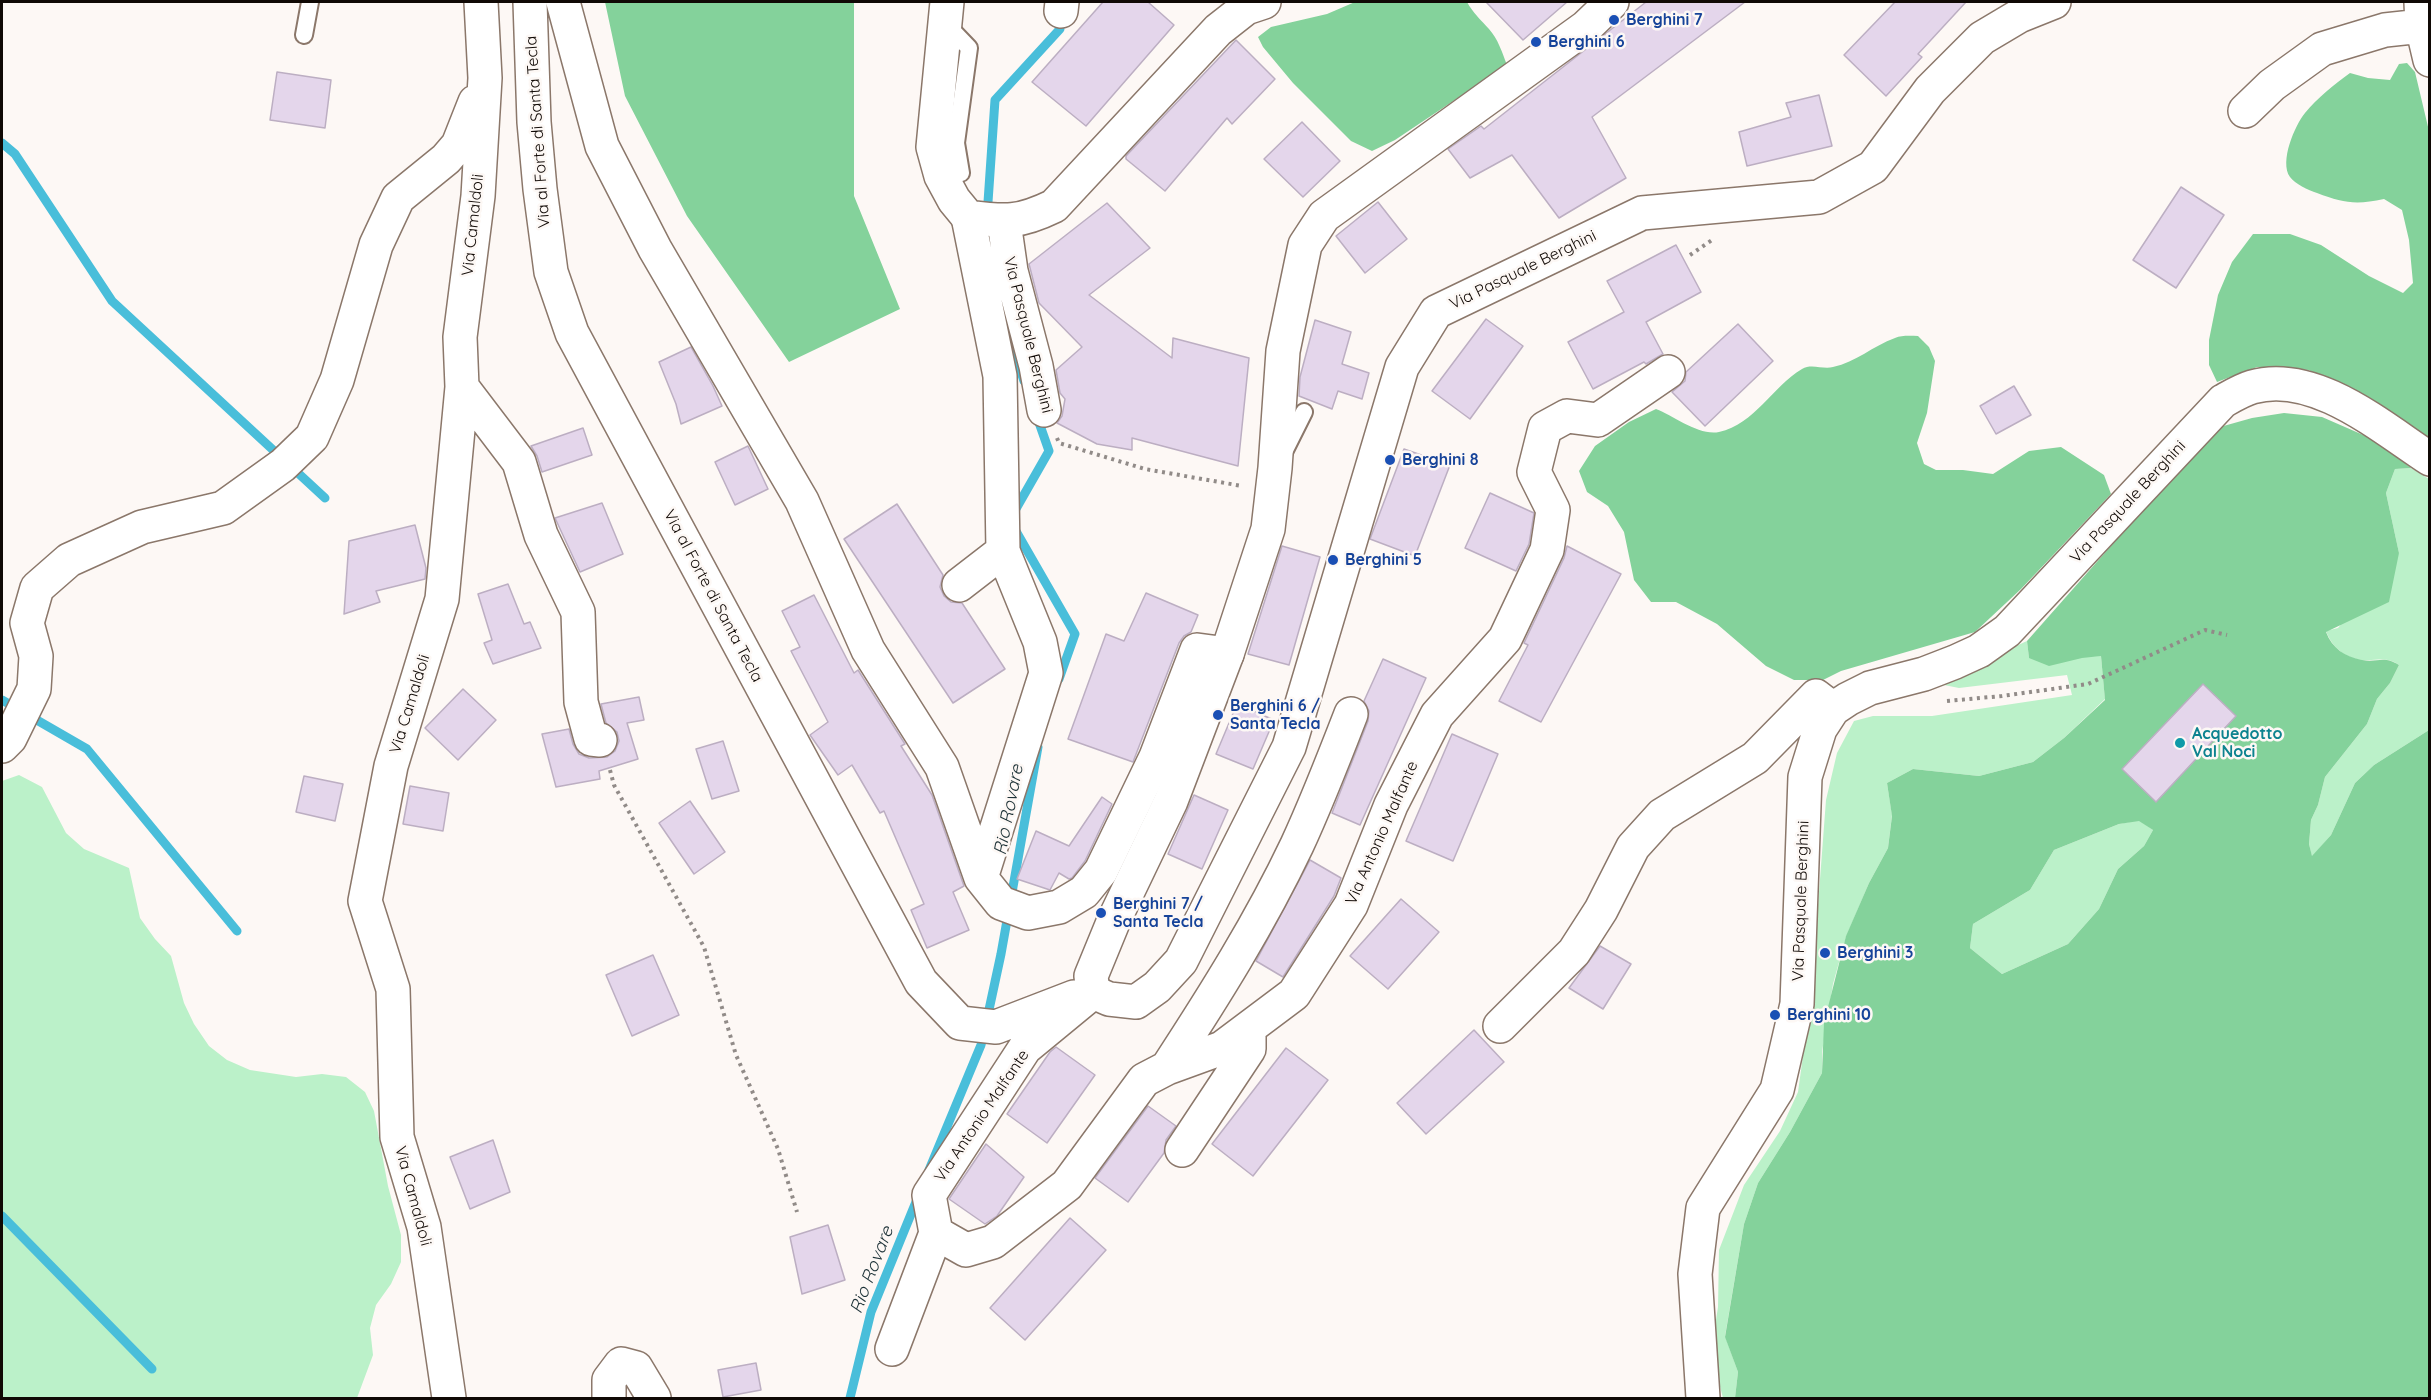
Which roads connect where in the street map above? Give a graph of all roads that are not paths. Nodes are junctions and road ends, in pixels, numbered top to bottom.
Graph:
1 (310, 2) edge
2 (482, 2) edge
3 (530, 2) edge
4 (563, 2) edge
5 (1264, 2) edge
6 (1612, 2) edge
7 (2054, 2) edge
8 (946, 12) edge
9 (2422, 14) edge
10 (304, 35) dead end
11 (2430, 60) edge
12 (485, 78) junction
13 (2245, 111) dead end
14 (961, 173) dead end
15 (968, 217) junction
16 (1004, 222) junction
17 (1668, 372) dead end
18 (462, 387) junction
19 (1044, 410) road end
20 (1304, 412) dead end
21 (2430, 459) edge
22 (1273, 479) junction
23 (1003, 551) junction
24 (959, 585) dead end
25 (1227, 654) junction
26 (1833, 710) junction
27 (1351, 714) dead end
28 (600, 740) road end
29 (2, 746) edge
30 (981, 878) junction
31 (1093, 992) junction
32 (1500, 1026) dead end
33 (1249, 1028) junction
34 (1167, 1068) junction
35 (1182, 1150) dead end
36 (936, 1233) junction
37 (892, 1349) dead end
38 (449, 1398) edge
39 (609, 1398) edge
40 (654, 1398) edge
41 (1703, 1398) edge

1 - 10 lane
2 - 12 street, Via Camaldoli
3 - 31 street, Via al Forte di Santa Tecla
4 - 30 street
5 - 16 street
6 - 22 street
7 - 31 street, Via Pasquale Berghini
8 - 14 lane
8 - 15 street, Via Pasquale Berghini
9 - 11 street
9 - 13 street
12 - 18 street, Via Camaldoli
12 - 29 street
15 - 16 street
15 - 23 street, Via Pasquale Berghini
16 - 19 street, Via Pasquale Berghini
17 - 33 street, Via Antonio Malfante
18 - 28 street
18 - 38 street, Via Camaldoli
20 - 22 lane
21 - 26 street, Via Pasquale Berghini
22 - 25 street
23 - 24 street
23 - 30 street, Via Pasquale Berghini
25 - 30 street
25 - 31 street
26 - 32 street
26 - 41 street, Via Pasquale Berghini
27 - 34 street, Via Antonio Malfante
31 - 36 street, Via Antonio Malfante
33 - 34 street, Via Antonio Malfante
33 - 35 street
34 - 36 street, Via Antonio Malfante
36 - 37 street
39 - 40 street

